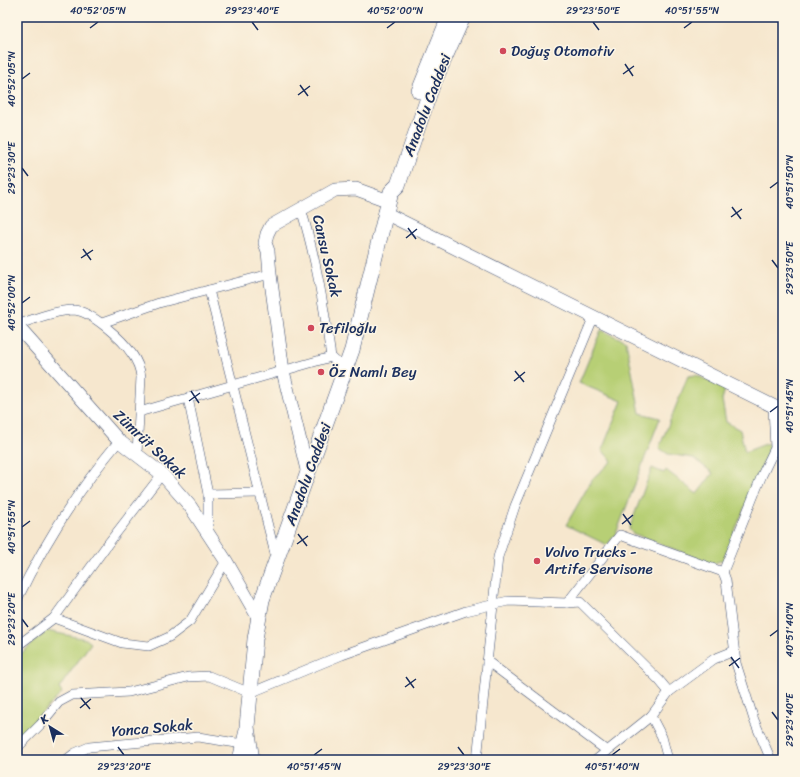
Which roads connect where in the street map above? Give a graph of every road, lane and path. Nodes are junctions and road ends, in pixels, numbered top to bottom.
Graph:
1 (449, 17) edge
2 (463, 17) edge
3 (388, 202) junction
4 (301, 209) junction
5 (270, 274) junction
6 (209, 290) junction
7 (594, 316) junction
8 (102, 323) junction
9 (17, 325) edge
10 (331, 357) junction
11 (283, 370) junction
12 (346, 370) junction
13 (234, 385) junction
14 (188, 398) junction
15 (778, 409) edge
16 (139, 412) junction
17 (119, 441) junction
18 (137, 454) junction
19 (162, 474) junction
20 (308, 474) junction
21 (259, 492) junction
22 (208, 494) junction
23 (208, 533) junction
24 (276, 559) junction
25 (226, 561) junction
26 (723, 572) junction
27 (17, 600) edge
28 (567, 604) junction
29 (493, 606) junction
30 (258, 617) junction
31 (54, 618) junction
32 (17, 646) edge
33 (734, 651) junction
34 (487, 661) junction
35 (669, 692) junction
36 (250, 693) junction
37 (651, 716) junction
38 (247, 727) junction
39 (243, 744) junction
40 (17, 748) edge
41 (607, 751) junction
42 (17, 757) edge
43 (20, 760) edge
44 (66, 760) edge
45 (239, 760) edge
46 (252, 760) edge
47 (477, 760) edge
48 (596, 760) edge
49 (668, 760) edge
50 (771, 760) edge

1 - 3 main road, Anadolu Caddesi
2 - 3 main road, Anadolu Caddesi
3 - 4 street
3 - 7 street
3 - 12 main road, Anadolu Caddesi
4 - 5 street
4 - 10 street, Cansu Sokak
5 - 6 street
5 - 11 street
6 - 8 street
6 - 13 street
7 - 15 street
7 - 29 street
8 - 9 street
8 - 16 street
9 - 17 street, Zümrüt Sokak
10 - 11 street
10 - 12 street
11 - 13 street
11 - 20 street
12 - 20 main road, Anadolu Caddesi
13 - 14 street
13 - 21 street
14 - 16 street
14 - 22 street
15 - 26 street
16 - 18 street
17 - 18 street, Zümrüt Sokak
17 - 27 street
18 - 19 street, Zümrüt Sokak
19 - 23 street, Zümrüt Sokak
19 - 31 street
20 - 24 main road, Anadolu Caddesi
21 - 22 street
21 - 24 street
22 - 23 street
23 - 25 street, Zümrüt Sokak
24 - 30 main road, Anadolu Caddesi
25 - 30 street, Zümrüt Sokak
25 - 31 street
26 - 28 street
26 - 33 street
28 - 29 street
28 - 35 street
29 - 34 street
29 - 36 street
30 - 36 main road, Anadolu Caddesi
31 - 32 street
33 - 35 street
33 - 50 street
34 - 41 street
34 - 47 street
35 - 37 street
36 - 38 main road, Anadolu Caddesi
36 - 40 street
37 - 41 street
37 - 49 street
38 - 39 street
38 - 46 main road, Anadolu Caddesi
39 - 44 street, Yonca Sokak
39 - 45 street
41 - 48 street
42 - 43 street

